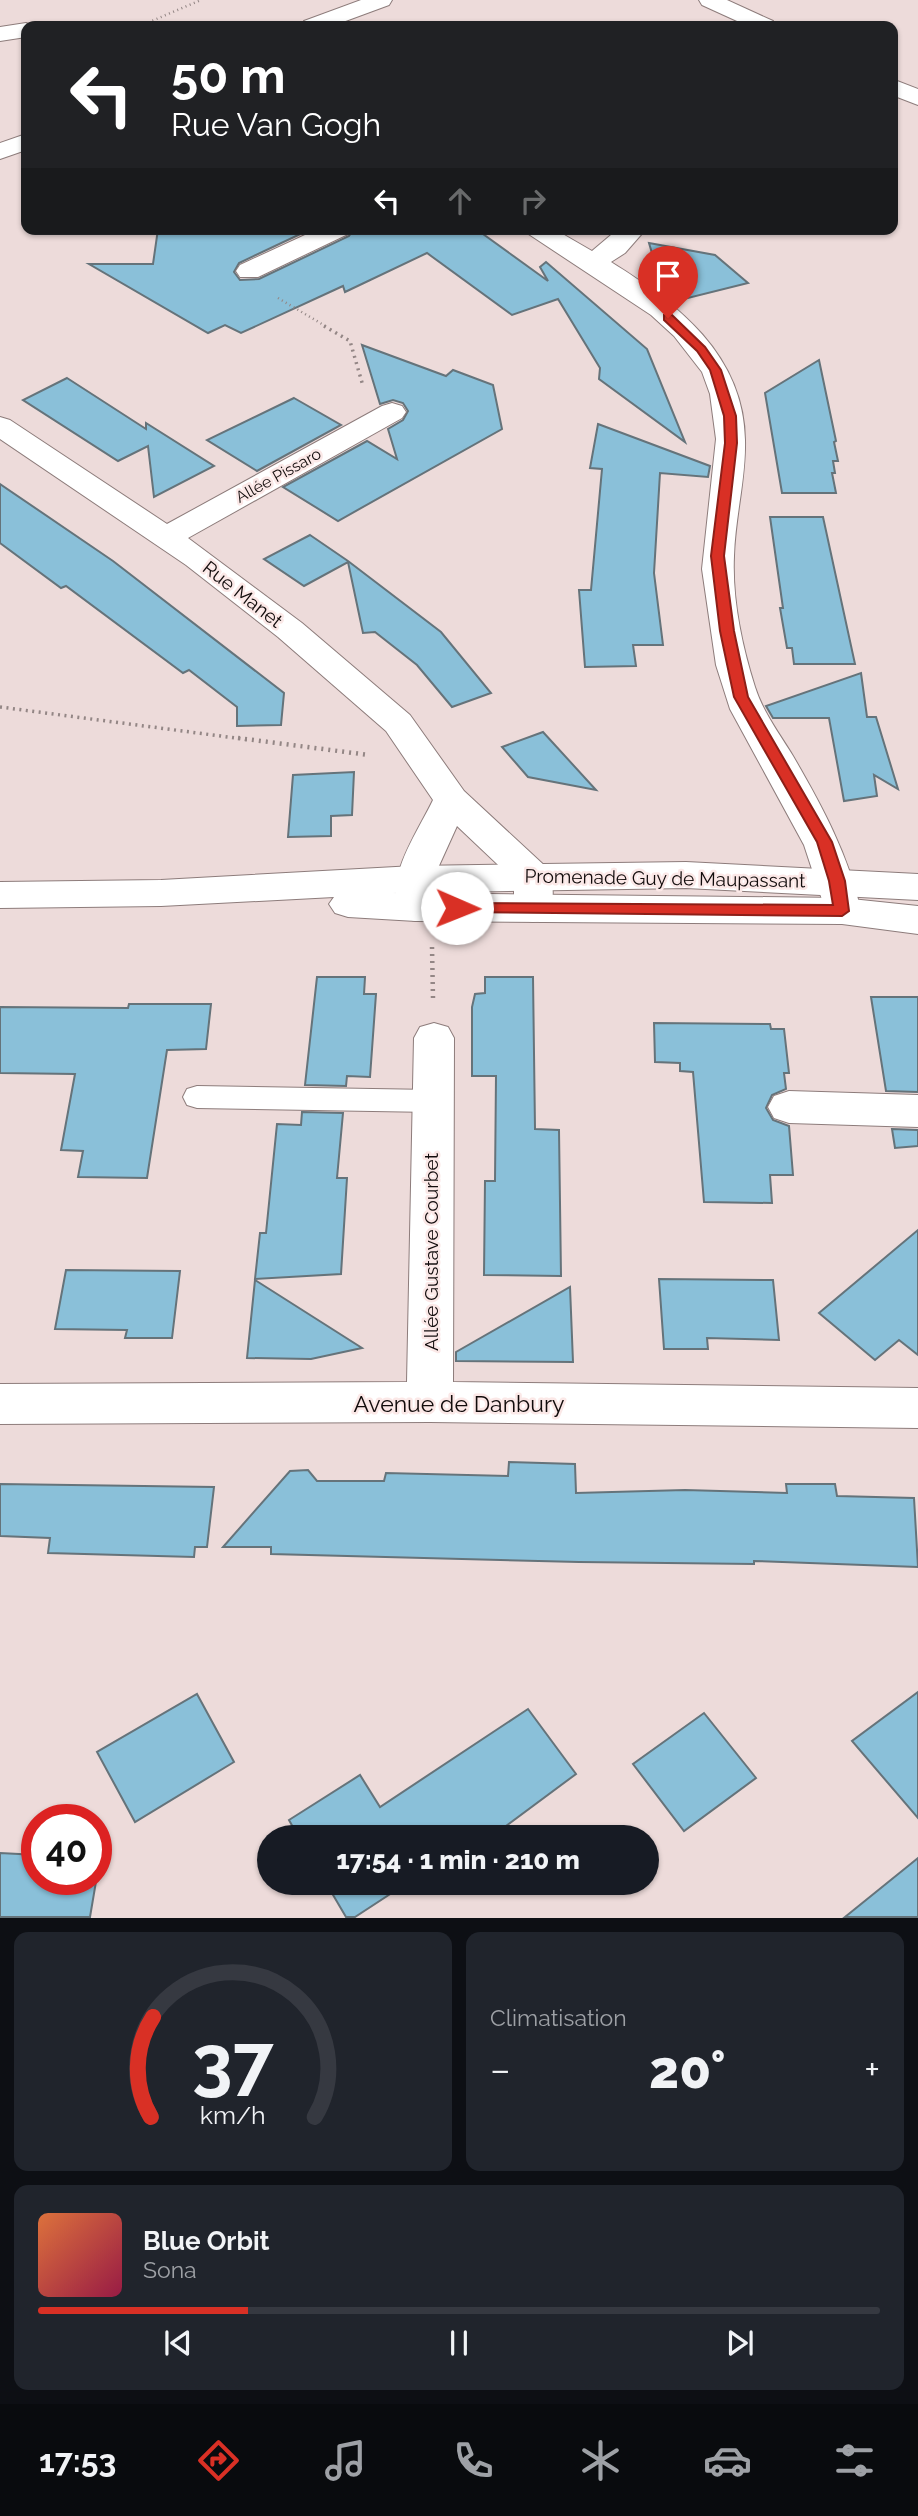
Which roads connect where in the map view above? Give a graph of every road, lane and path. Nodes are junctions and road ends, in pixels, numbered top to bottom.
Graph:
1 (201, 0) edge
2 (381, 0) edge
3 (710, 0) edge
4 (152, 21) edge
5 (325, 21) edge
6 (754, 21) edge
7 (21, 31) edge
8 (0, 34) edge
9 (898, 89) edge
10 (918, 99) edge
11 (21, 143) edge
12 (0, 152) edge
13 (326, 235) edge
14 (545, 235) edge
15 (627, 235) edge
16 (594, 262) junction
17 (249, 271) joint
18 (389, 414) joint
19 (0, 426) edge
20 (165, 538) junction
21 (0, 707) edge
22 (423, 757) junction
23 (451, 800) junction
24 (918, 887) edge
25 (533, 893) junction
26 (0, 895) edge
27 (839, 896) junction
28 (420, 898) junction
29 (918, 920) edge
30 (434, 1038) joint
31 (197, 1097) dead end
32 (432, 1101) junction
33 (789, 1107) dead end
34 (918, 1111) edge
35 (430, 1402) junction
36 (0, 1404) edge
37 (918, 1408) edge

1 - 4 path
2 - 5 street
3 - 6 street
7 - 8 street
9 - 10 street
11 - 12 street
13 - 17 street
14 - 16 street
15 - 16 street
16 - 27 street
17 - 18 path
18 - 20 street, Allée Pissaro
19 - 20 street, Rue Manet
20 - 22 street, Rue Manet
21 - 22 path
22 - 23 street, Rue Manet
23 - 25 street, Rue Manet
23 - 28 street
24 - 27 street, Promenade Guy de Maupassant
25 - 27 street, Promenade Guy de Maupassant
25 - 28 street, Promenade Guy de Maupassant
26 - 28 street, Promenade Guy de Maupassant
27 - 29 street, Promenade Guy de Maupassant
28 - 30 path
30 - 32 street, Allée Gustave Courbet
31 - 32 lane
32 - 35 street, Allée Gustave Courbet
33 - 34 street
35 - 36 street, Avenue de Danbury
35 - 37 street, Avenue de Danbury

